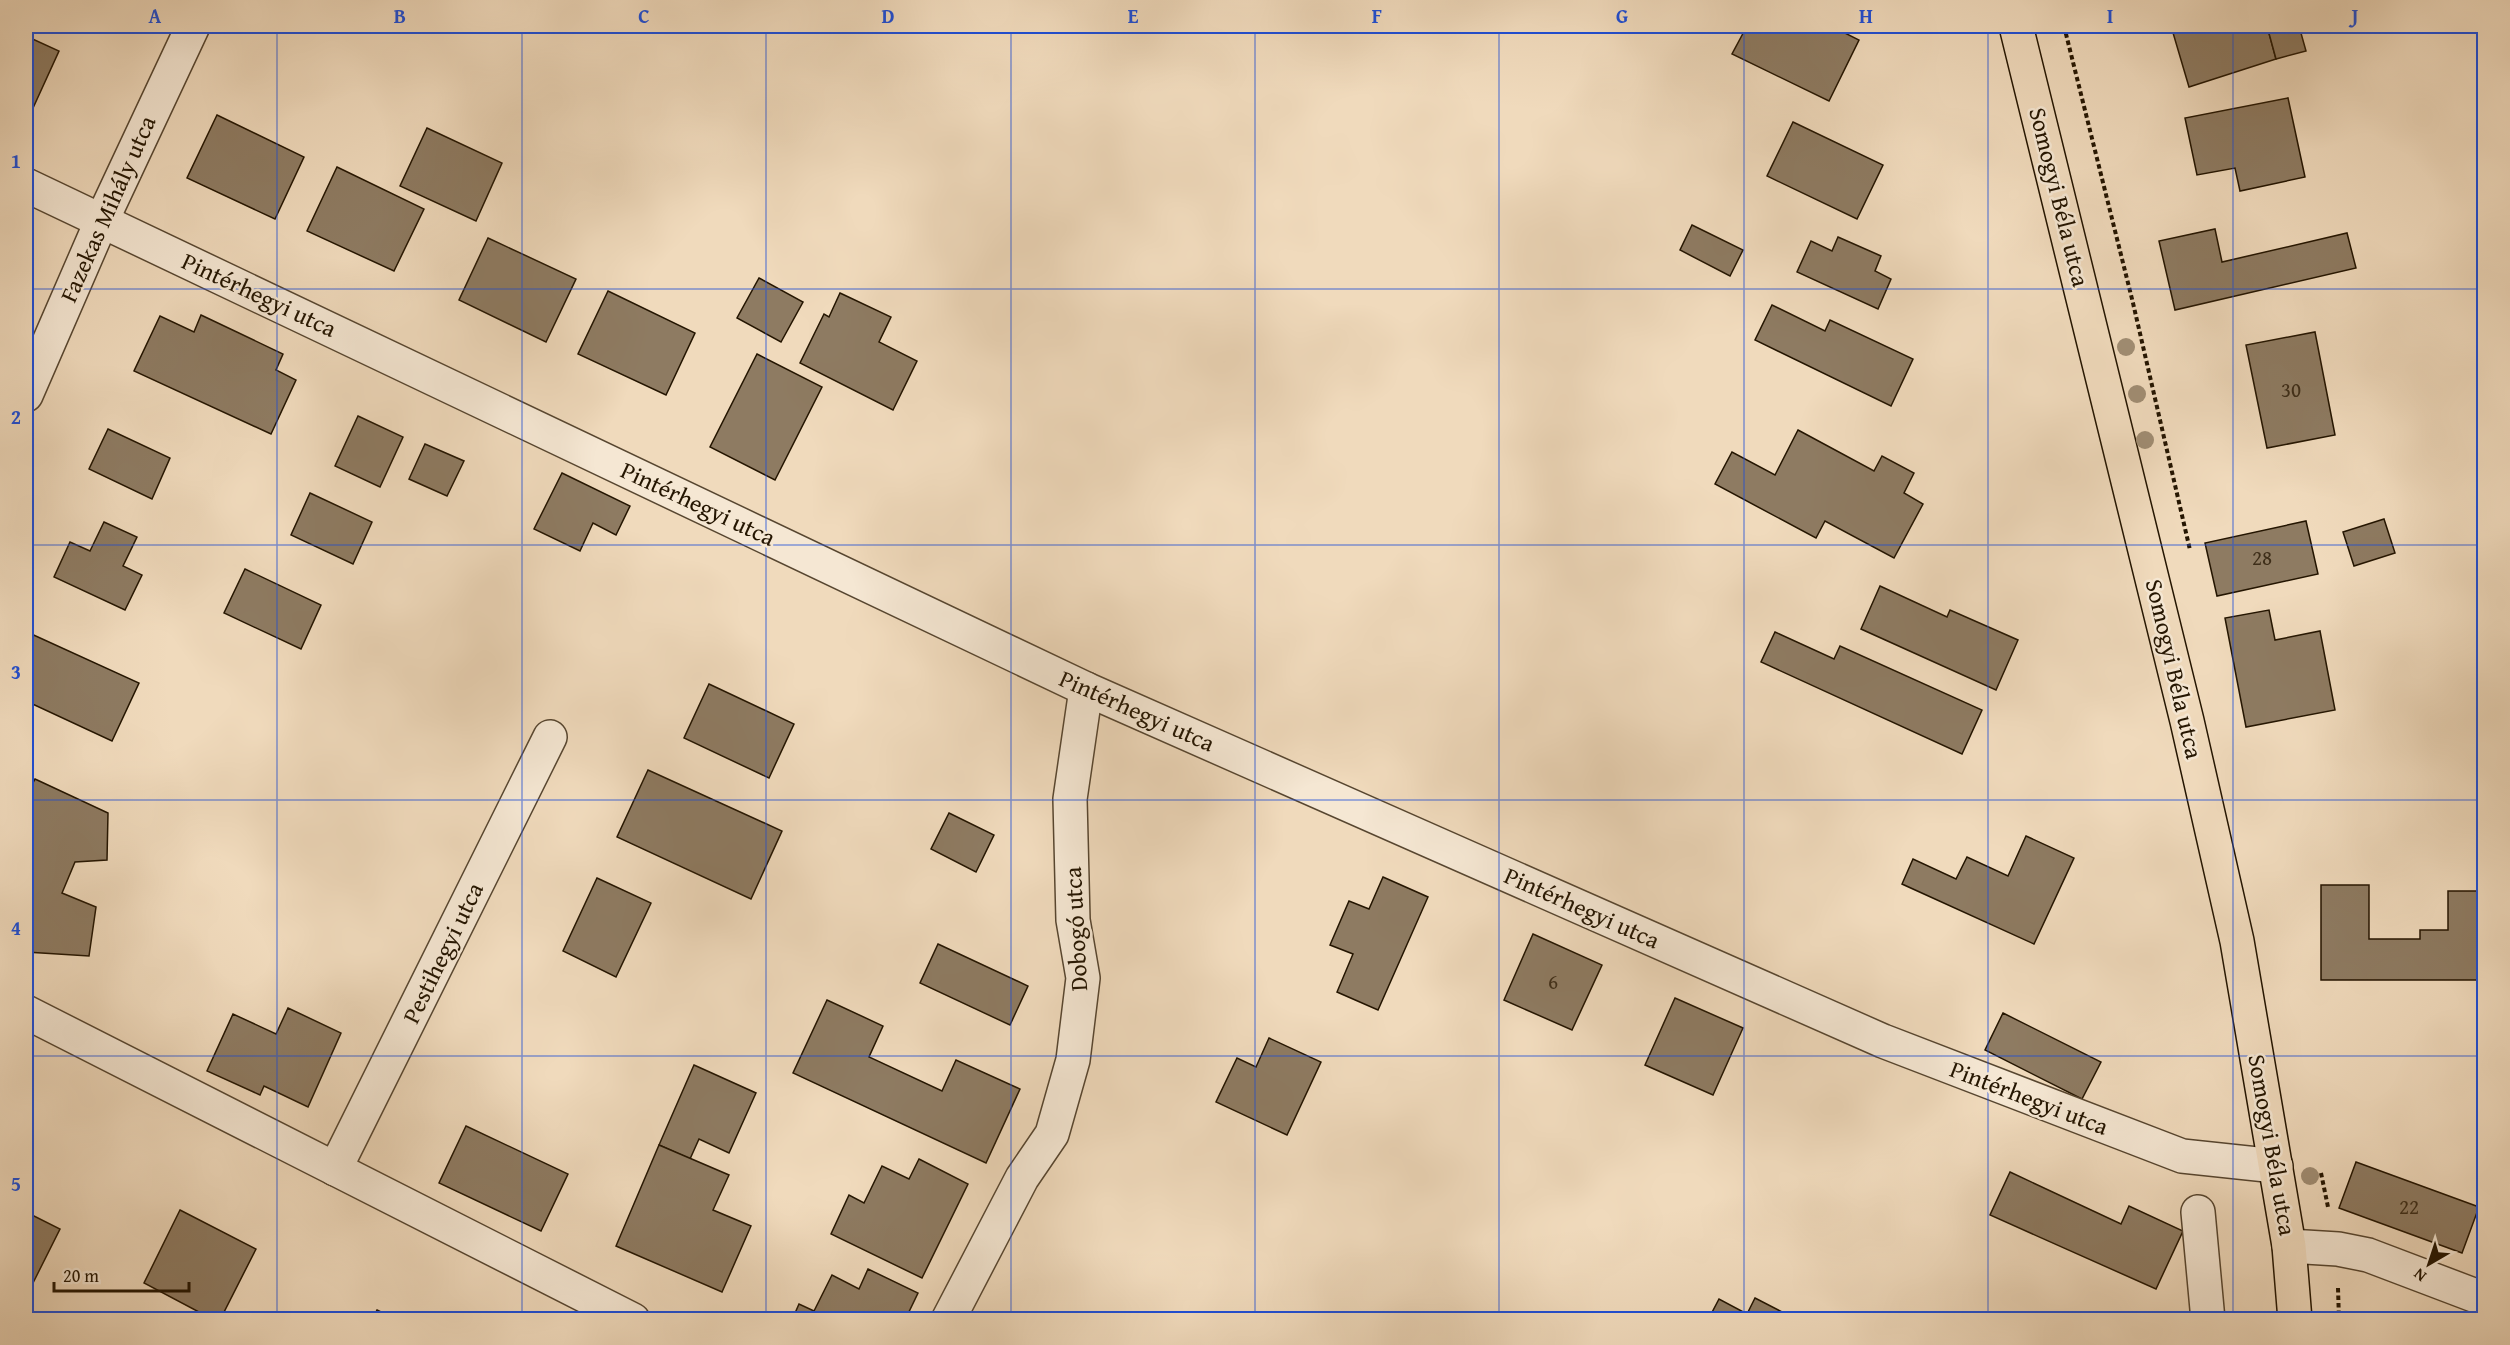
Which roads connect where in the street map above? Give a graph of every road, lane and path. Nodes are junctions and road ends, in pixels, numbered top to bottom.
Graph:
1 (193, 26) edge
2 (2016, 26) edge
3 (26, 185) edge
4 (102, 219) junction
5 (26, 394) edge
6 (1086, 689) junction
7 (550, 737) dead end
8 (26, 1012) edge
9 (2276, 1166) junction
10 (335, 1169) junction
11 (2198, 1212) dead end
12 (2289, 1246) junction
13 (2484, 1299) edge
14 (633, 1320) edge
15 (948, 1320) edge
16 (2208, 1320) edge
17 (2295, 1320) edge

1 - 4 street, Fazekas Mihály utca
2 - 9 main road, Somogyi Béla utca
3 - 4 street, Pintérhegyi utca
4 - 5 street, Fazekas Mihály utca
4 - 6 street, Pintérhegyi utca
6 - 9 street, Pintérhegyi utca
6 - 15 street, Dobogó utca
7 - 10 street, Pestihegyi utca
8 - 10 street
9 - 12 main road, Somogyi Béla utca
10 - 14 street
11 - 16 street
12 - 13 street
12 - 17 main road, Somogyi Béla utca

